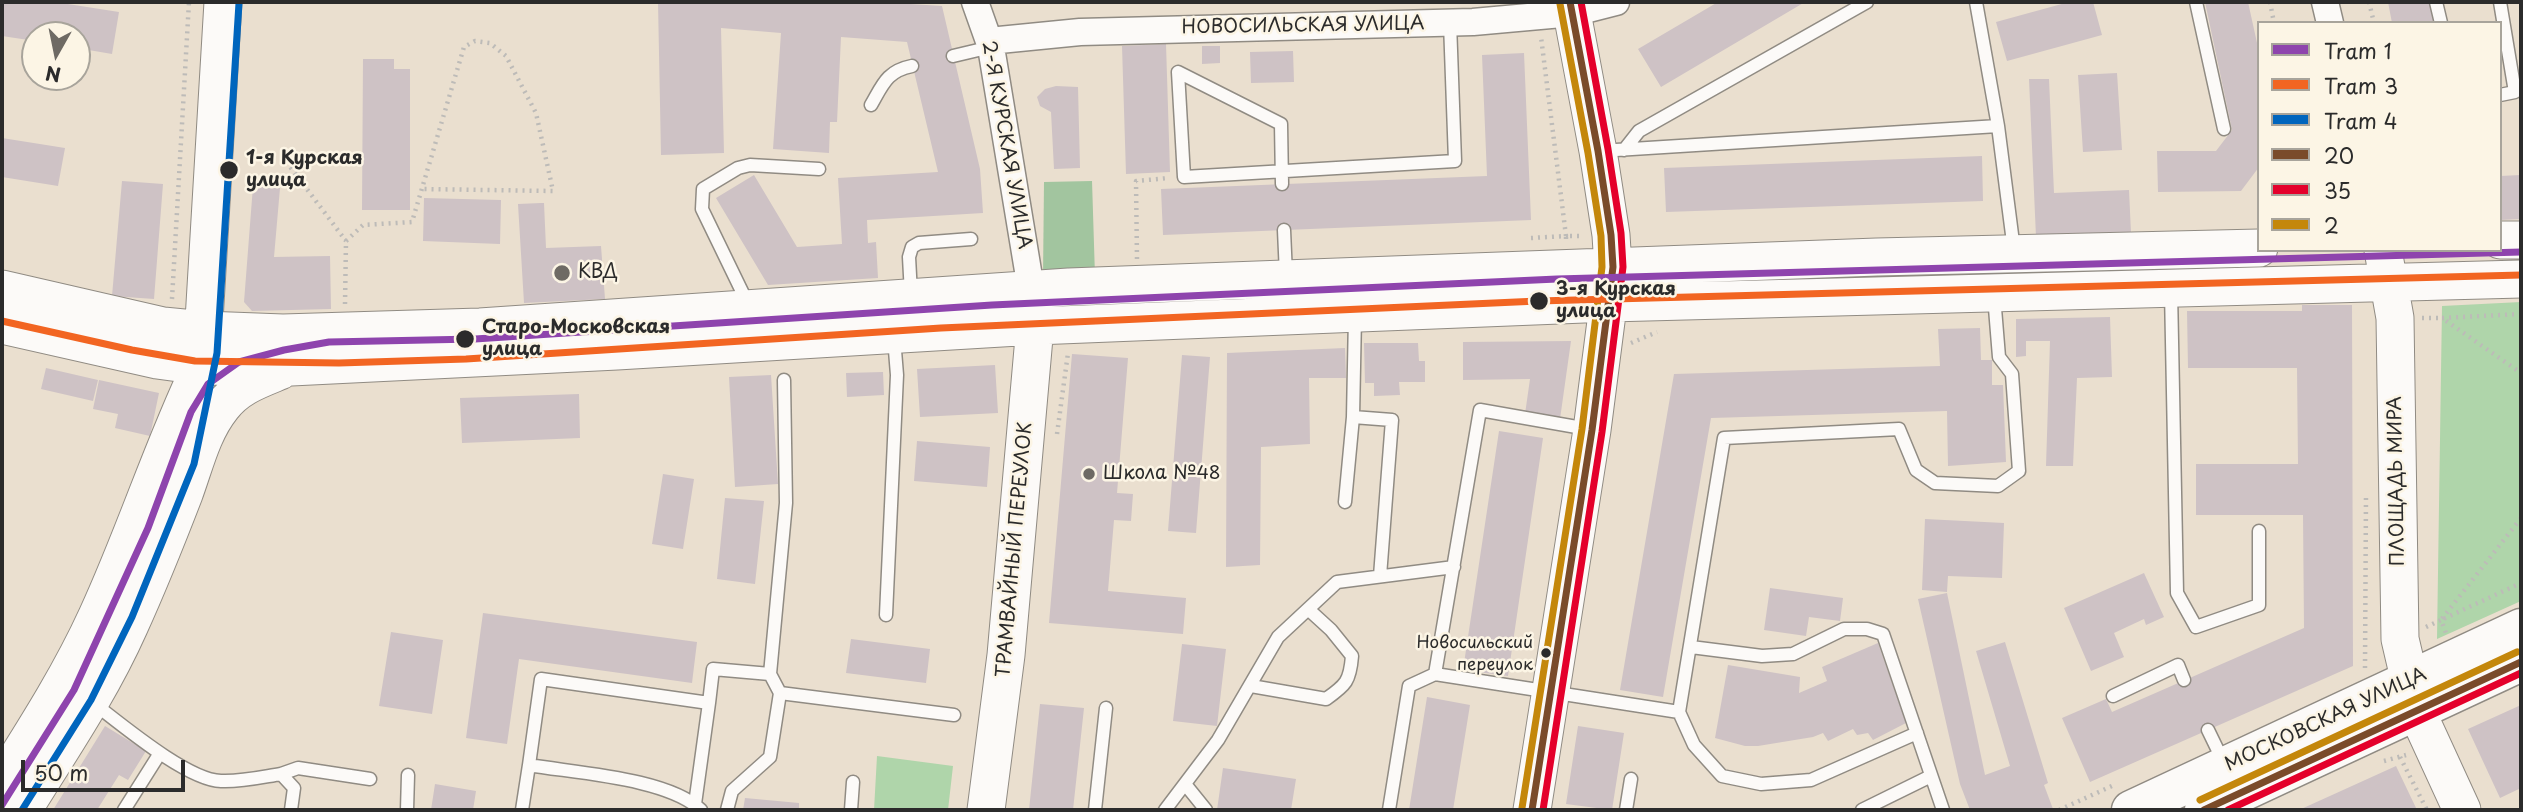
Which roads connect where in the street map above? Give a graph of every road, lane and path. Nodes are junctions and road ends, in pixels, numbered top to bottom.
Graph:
1 (189, 2) edge
2 (223, 2) edge
3 (975, 2) edge
4 (1616, 2) edge
5 (1867, 2) edge
6 (1976, 2) edge
7 (2196, 2) edge
8 (2270, 2) edge
9 (2325, 2) edge
10 (2369, 2) edge
11 (2436, 2) edge
12 (2500, 2) edge
13 (1561, 10) edge
14 (2274, 21) edge
15 (2330, 21) edge
16 (2374, 21) edge
17 (2441, 21) edge
18 (1450, 23) junction
19 (990, 44) junction
20 (953, 56) dead end
21 (912, 65) dead end
22 (2502, 95) edge
23 (871, 105) dead end
24 (1998, 126) junction
25 (2224, 129) dead end
26 (1611, 150) junction
27 (282, 156) dead end
28 (820, 169) dead end
29 (1184, 177) junction
30 (1282, 178) junction
31 (422, 189) junction
32 (1284, 230) dead end
33 (971, 239) dead end
34 (1526, 239) dead end
35 (2502, 240) edge
36 (2521, 240) edge
37 (346, 241) junction
38 (2257, 247) edge
39 (1611, 251) junction
40 (1567, 252) junction
41 (2015, 254) junction
42 (1130, 266) dead end
43 (2386, 266) edge
44 (1287, 278) junction
45 (2521, 279) edge
46 (2171, 288) junction
47 (2, 289) edge
48 (1031, 289) junction
49 (1993, 292) junction
50 (912, 298) junction
51 (172, 301) dead end
52 (345, 308) dead end
53 (751, 308) junction
54 (1355, 314) junction
55 (2521, 314) edge
56 (2395, 318) junction
57 (2442, 318) junction
58 (2, 325) edge
59 (1614, 333) junction
60 (894, 334) junction
61 (1034, 338) junction
62 (202, 348) junction
63 (1069, 350) dead end
64 (291, 367) junction
65 (2521, 373) edge
66 (783, 380) dead end
67 (1353, 417) junction
68 (208, 428) junction
69 (1592, 430) junction
70 (2366, 481) dead end
71 (1345, 502) dead end
72 (2521, 518) edge
73 (2259, 531) dead end
74 (1454, 567) junction
75 (1380, 576) junction
76 (2521, 583) edge
77 (1308, 609) junction
78 (886, 615) dead end
79 (2521, 628) edge
80 (1691, 647) junction
81 (2521, 662) edge
82 (2359, 671) dead end
83 (770, 674) junction
84 (1435, 674) junction
85 (2184, 680) dead end
86 (1251, 686) junction
87 (1551, 691) junction
88 (78, 693) junction
89 (780, 693) junction
90 (2113, 696) dead end
91 (2413, 696) junction
92 (709, 703) junction
93 (1107, 708) dead end
94 (1679, 712) junction
95 (954, 715) dead end
96 (2208, 730) dead end
97 (1917, 733) junction
98 (160, 753) junction
99 (528, 765) junction
100 (2225, 767) junction
101 (281, 774) junction
102 (408, 775) dead end
103 (1931, 776) junction
104 (370, 779) dead end
105 (1631, 779) dead end
106 (2, 782) edge
107 (853, 782) dead end
108 (1185, 784) junction
109 (2122, 798) edge
110 (698, 807) edge
111 (2214, 808) edge
112 (23, 810) edge
113 (124, 810) edge
114 (291, 810) edge
115 (407, 810) edge
116 (522, 810) edge
117 (727, 810) edge
118 (851, 810) edge
119 (986, 810) edge
120 (1095, 810) edge
121 (1165, 810) edge
122 (1206, 810) edge
123 (1389, 810) edge
124 (1532, 810) edge
125 (1626, 810) edge
126 (1862, 810) edge
127 (1943, 810) edge
128 (2059, 810) edge
129 (2462, 810) edge

1 - 51 path
2 - 62 main road
3 - 19 street, 2-Я КУРСКАЯ УЛИЦА
4 - 13 street, НОВОСИЛЬСКАЯ УЛИЦА
5 - 26 lane
6 - 24 lane
7 - 25 lane
8 - 14 path
9 - 15 street
10 - 16 path
11 - 17 lane
12 - 22 lane
13 - 18 street, НОВОСИЛЬСКАЯ УЛИЦА
13 - 26 main road
13 - 40 path
18 - 19 street, НОВОСИЛЬСКАЯ УЛИЦА
18 - 30 lane
19 - 20 lane
19 - 48 street, 2-Я КУРСКАЯ УЛИЦА
21 - 23 lane
24 - 26 lane
24 - 41 lane
26 - 39 main road
27 - 37 path
28 - 53 lane
29 - 30 lane
29 - 30 lane
29 - 42 path
31 - 31 path
31 - 37 path
32 - 44 lane
33 - 50 lane
34 - 40 path
35 - 36 main road
37 - 52 path
38 - 41 main road
39 - 40 main road
39 - 40 path
39 - 41 main road
39 - 59 main road
40 - 44 main road
43 - 45 main road
43 - 46 main road
43 - 56 main road, ПЛОЩАДЬ МИРА
44 - 48 main road
46 - 49 main road
46 - 73 lane
47 - 62 main road
48 - 50 main road
48 - 61 main road, ТРАМВАЙНЫЙ ПЕРЕУЛОК
49 - 59 main road
49 - 80 lane
50 - 53 main road
53 - 62 main road
54 - 59 main road
54 - 61 main road
54 - 67 lane
55 - 57 path
56 - 57 path
56 - 91 main road, ПЛОЩАДЬ МИРА
57 - 65 path
58 - 62 main road
59 - 69 main road
60 - 61 main road
60 - 64 main road
60 - 78 lane
61 - 63 path
61 - 119 main road, ТРАМВАЙНЫЙ ПЕРЕУЛОК
62 - 64 main road
62 - 68 main road
62 - 88 main road
64 - 68 main road
66 - 83 lane
67 - 71 lane
67 - 75 lane
68 - 88 main road
69 - 74 lane
69 - 87 main road
70 - 82 path
72 - 76 path
74 - 75 lane
74 - 84 lane
75 - 77 lane
77 - 86 lane
77 - 86 lane
79 - 91 main road, МОСКОВСКАЯ УЛИЦА
80 - 94 lane
80 - 97 lane
81 - 91 main road, МОСКОВСКАЯ УЛИЦА
83 - 89 lane
83 - 92 lane
84 - 87 lane
84 - 123 lane
85 - 90 lane
86 - 108 lane
87 - 94 lane
87 - 124 main road
88 - 98 lane
88 - 106 main road
88 - 112 main road
89 - 95 lane
89 - 117 lane
91 - 100 main road, МОСКОВСКАЯ УЛИЦА
91 - 111 main road, МОСКОВСКАЯ УЛИЦА
91 - 129 main road, ПЛОЩАДЬ МИРА
92 - 99 lane
92 - 110 lane
93 - 120 lane
94 - 97 lane
96 - 100 lane
97 - 103 lane
98 - 101 lane
98 - 113 lane
99 - 110 lane
99 - 116 lane
100 - 109 main road, МОСКОВСКАЯ УЛИЦА
101 - 104 lane
101 - 114 lane
102 - 115 lane
103 - 126 lane
103 - 127 lane
105 - 125 lane
107 - 118 lane
108 - 121 lane
108 - 122 lane
109 - 128 path

